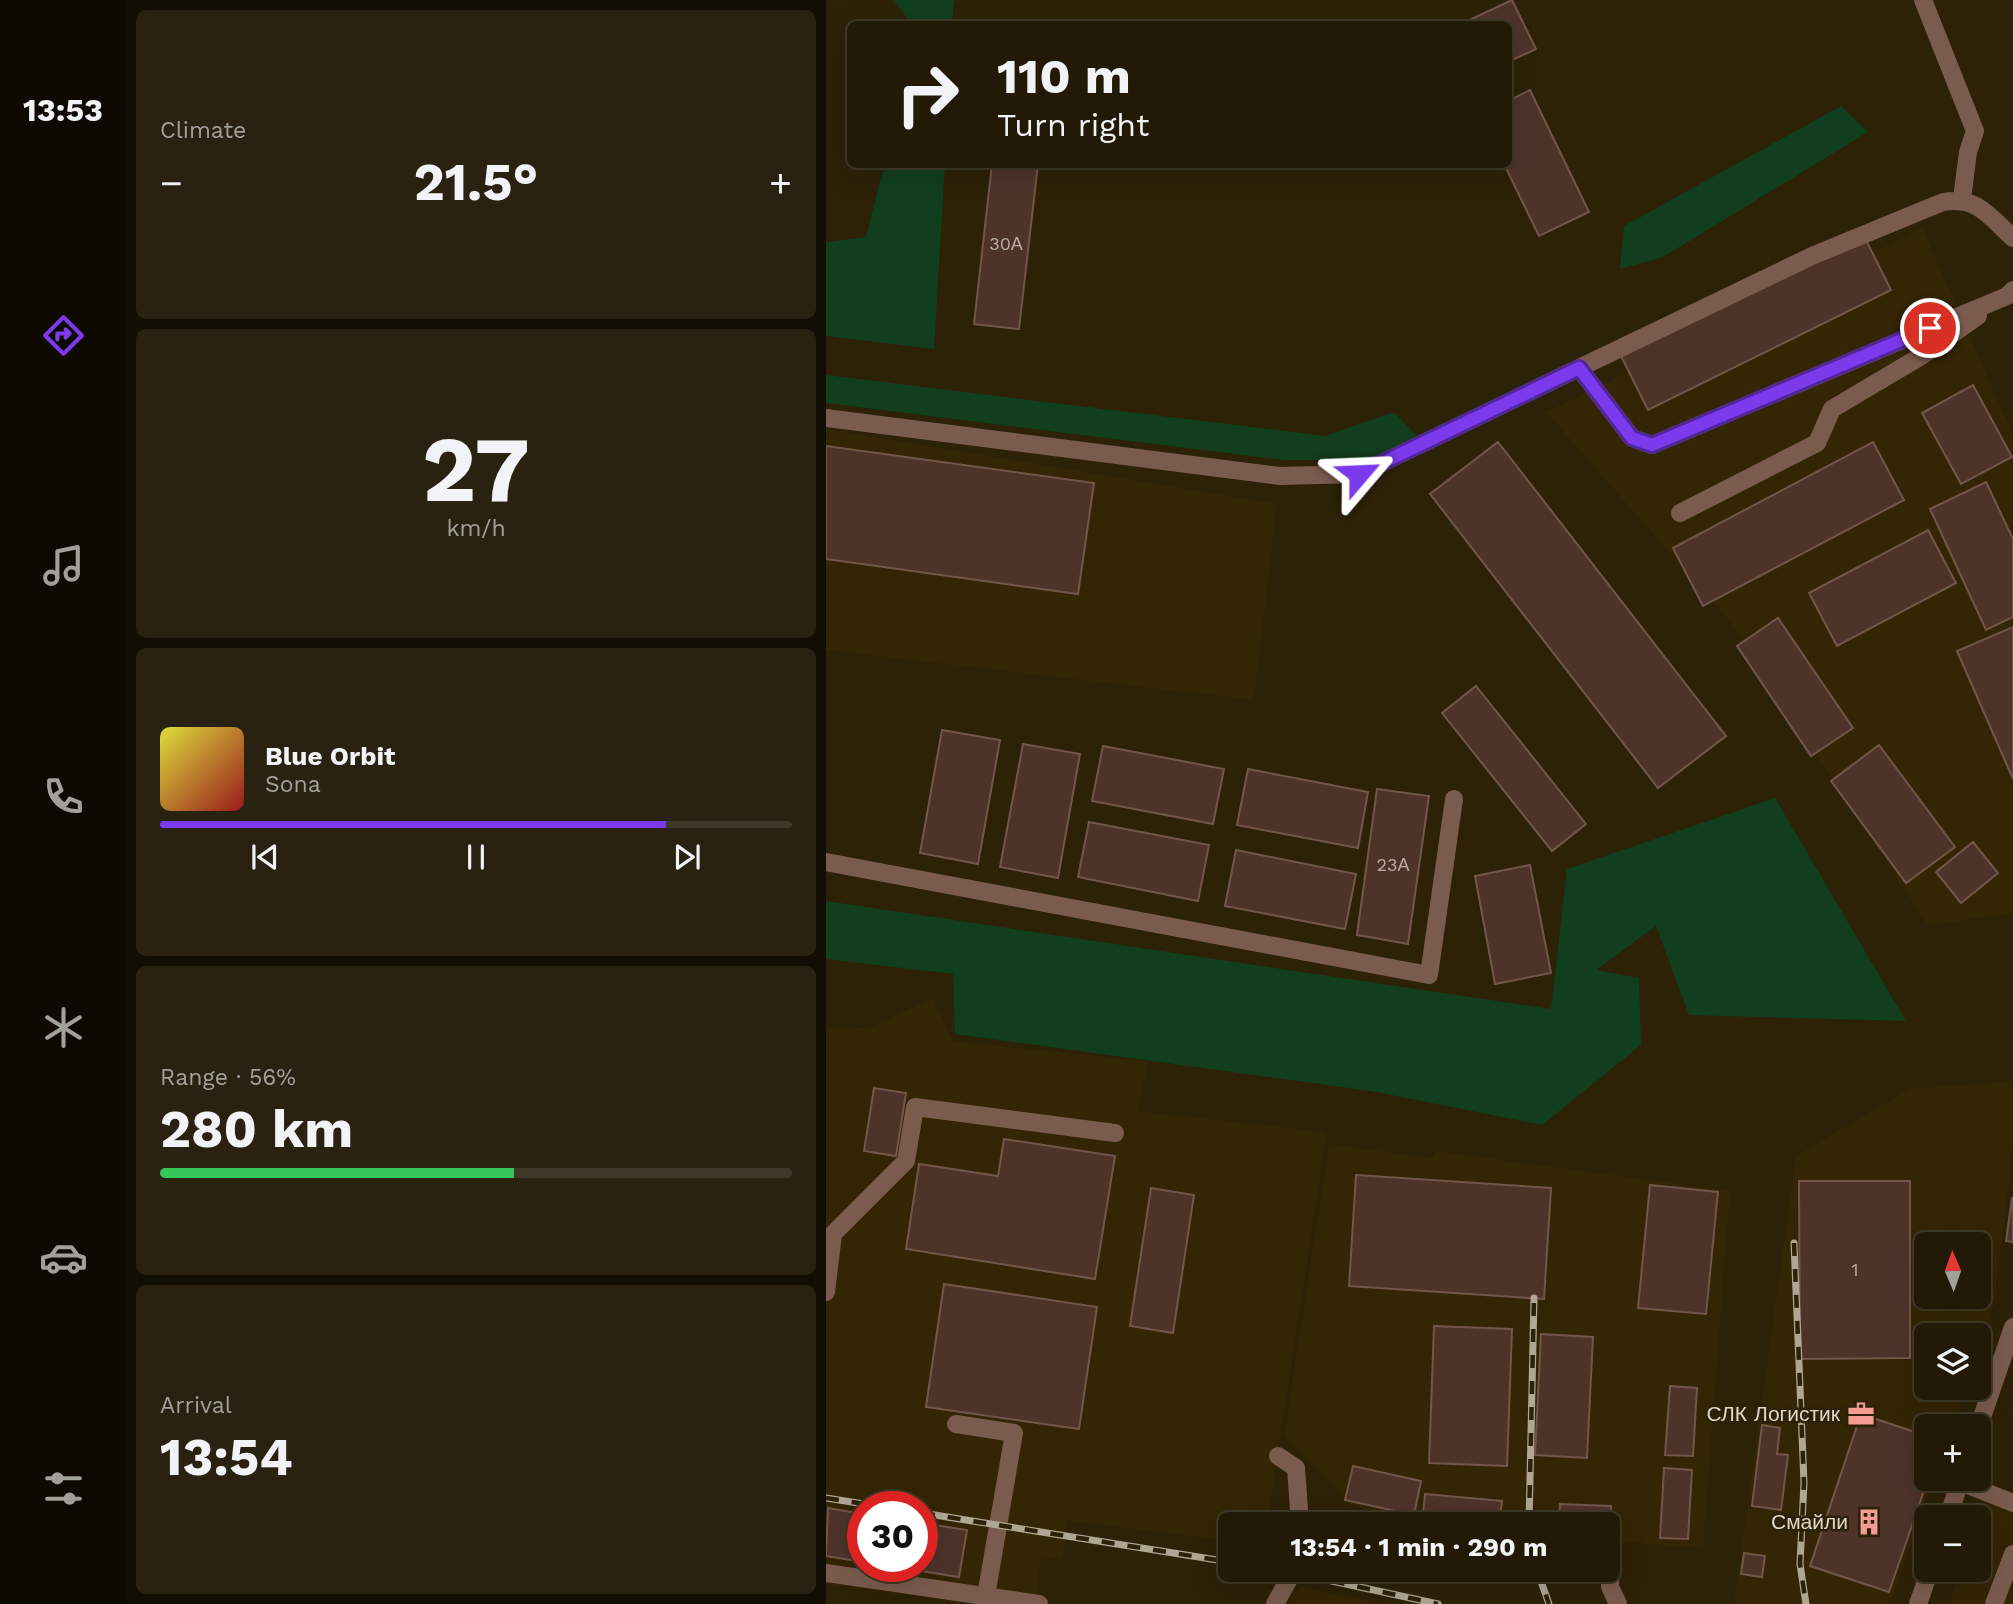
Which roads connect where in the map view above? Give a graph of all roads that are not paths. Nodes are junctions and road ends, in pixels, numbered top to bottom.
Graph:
1 (1923, 0) edge
2 (1962, 199) junction
3 (2013, 238) edge
4 (2010, 293) edge
5 (1579, 368) junction
6 (826, 418) edge
7 (1680, 513) dead end
8 (1454, 799) dead end
9 (826, 862) edge
10 (1115, 1133) dead end
11 (826, 1292) edge
12 (2013, 1327) edge
13 (2008, 1361) edge
14 (1984, 1414) edge
15 (957, 1424) dead end
16 (1278, 1457) dead end
17 (1985, 1491) edge
18 (2013, 1503) edge
19 (1299, 1512) edge
20 (2013, 1554) edge
21 (826, 1573) edge
22 (1287, 1582) edge
23 (1610, 1582) edge
24 (1926, 1582) edge
25 (986, 1596) junction
26 (1040, 1604) edge
27 (1275, 1604) edge
28 (1618, 1604) edge
29 (1918, 1604) edge
30 (1994, 1604) edge

1 - 2 street
2 - 3 street
2 - 5 street
4 - 5 street
4 - 7 street
5 - 6 street
8 - 9 street
10 - 11 street
12 - 13 street
13 - 14 street
15 - 25 street
16 - 19 street
17 - 18 street
20 - 30 street
21 - 25 street
22 - 27 street
23 - 28 street
24 - 29 street
25 - 26 street

